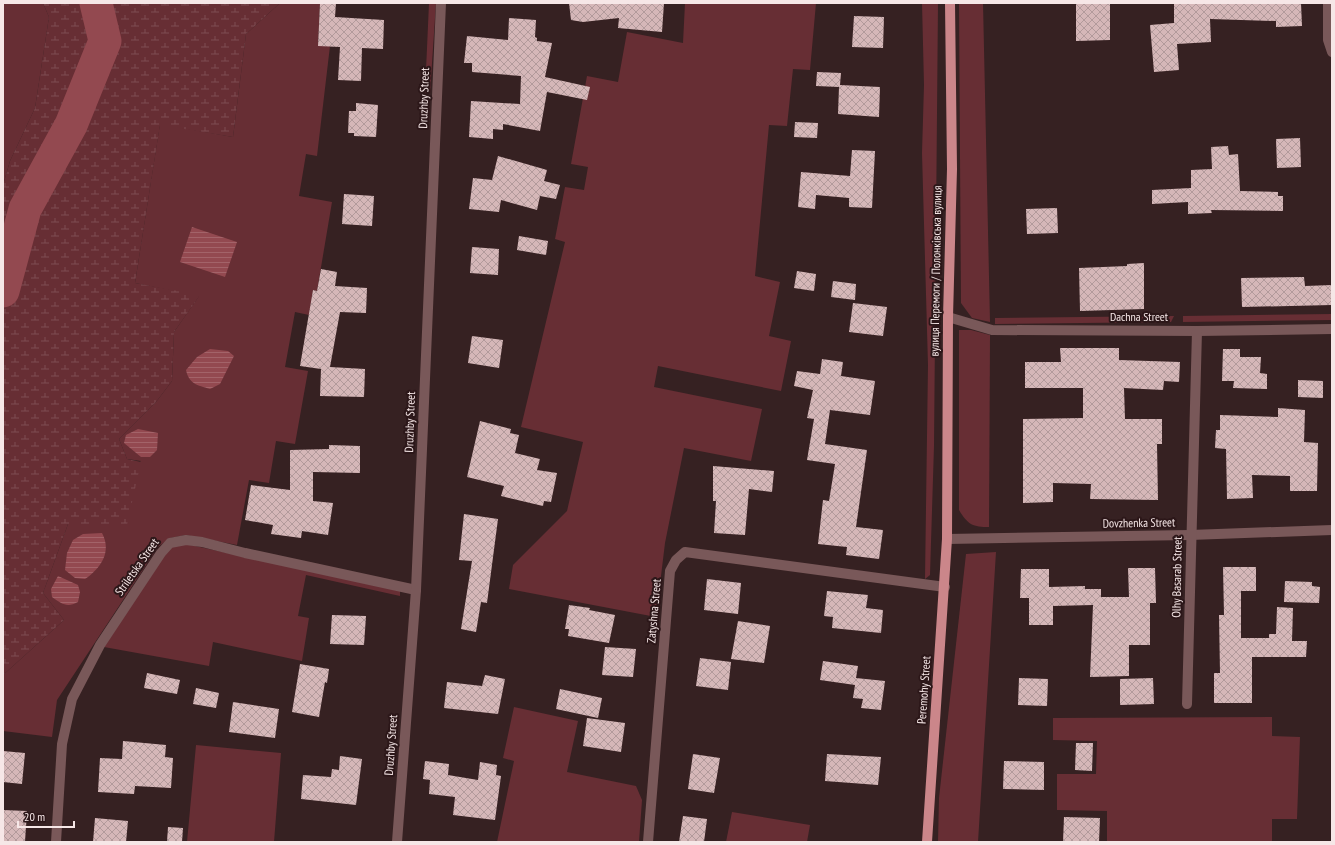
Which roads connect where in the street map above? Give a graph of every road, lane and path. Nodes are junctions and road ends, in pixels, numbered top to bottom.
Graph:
1 (441, 3) edge
2 (950, 3) edge
3 (1328, 3) edge
4 (1332, 52) edge
5 (948, 317) junction
6 (1332, 329) edge
7 (1197, 331) junction
8 (1332, 530) edge
9 (1190, 535) junction
10 (947, 539) junction
11 (945, 587) junction
12 (416, 590) junction
13 (1187, 704) dead end
14 (56, 842) edge
15 (397, 842) edge
16 (648, 842) edge
17 (927, 842) edge

1 - 12 street, Druzhby Street
2 - 5 main road, вулиця Перемоги / Полонківська вулиця
3 - 4 street
5 - 7 street, Dachna Street
5 - 10 main road, вулиця Перемоги / Полонківська вулиця
6 - 7 street, Dachna Street
7 - 9 street, Olhy Basarab Street
8 - 9 street, Dovzhenka Street
9 - 10 street, Dovzhenka Street
9 - 13 street, Olhy Basarab Street
10 - 11 main road, Peremohy Street
11 - 16 street, Zatyshna Street
11 - 17 main road, Peremohy Street
12 - 14 street, Striletska Street
12 - 15 street, Druzhby Street

